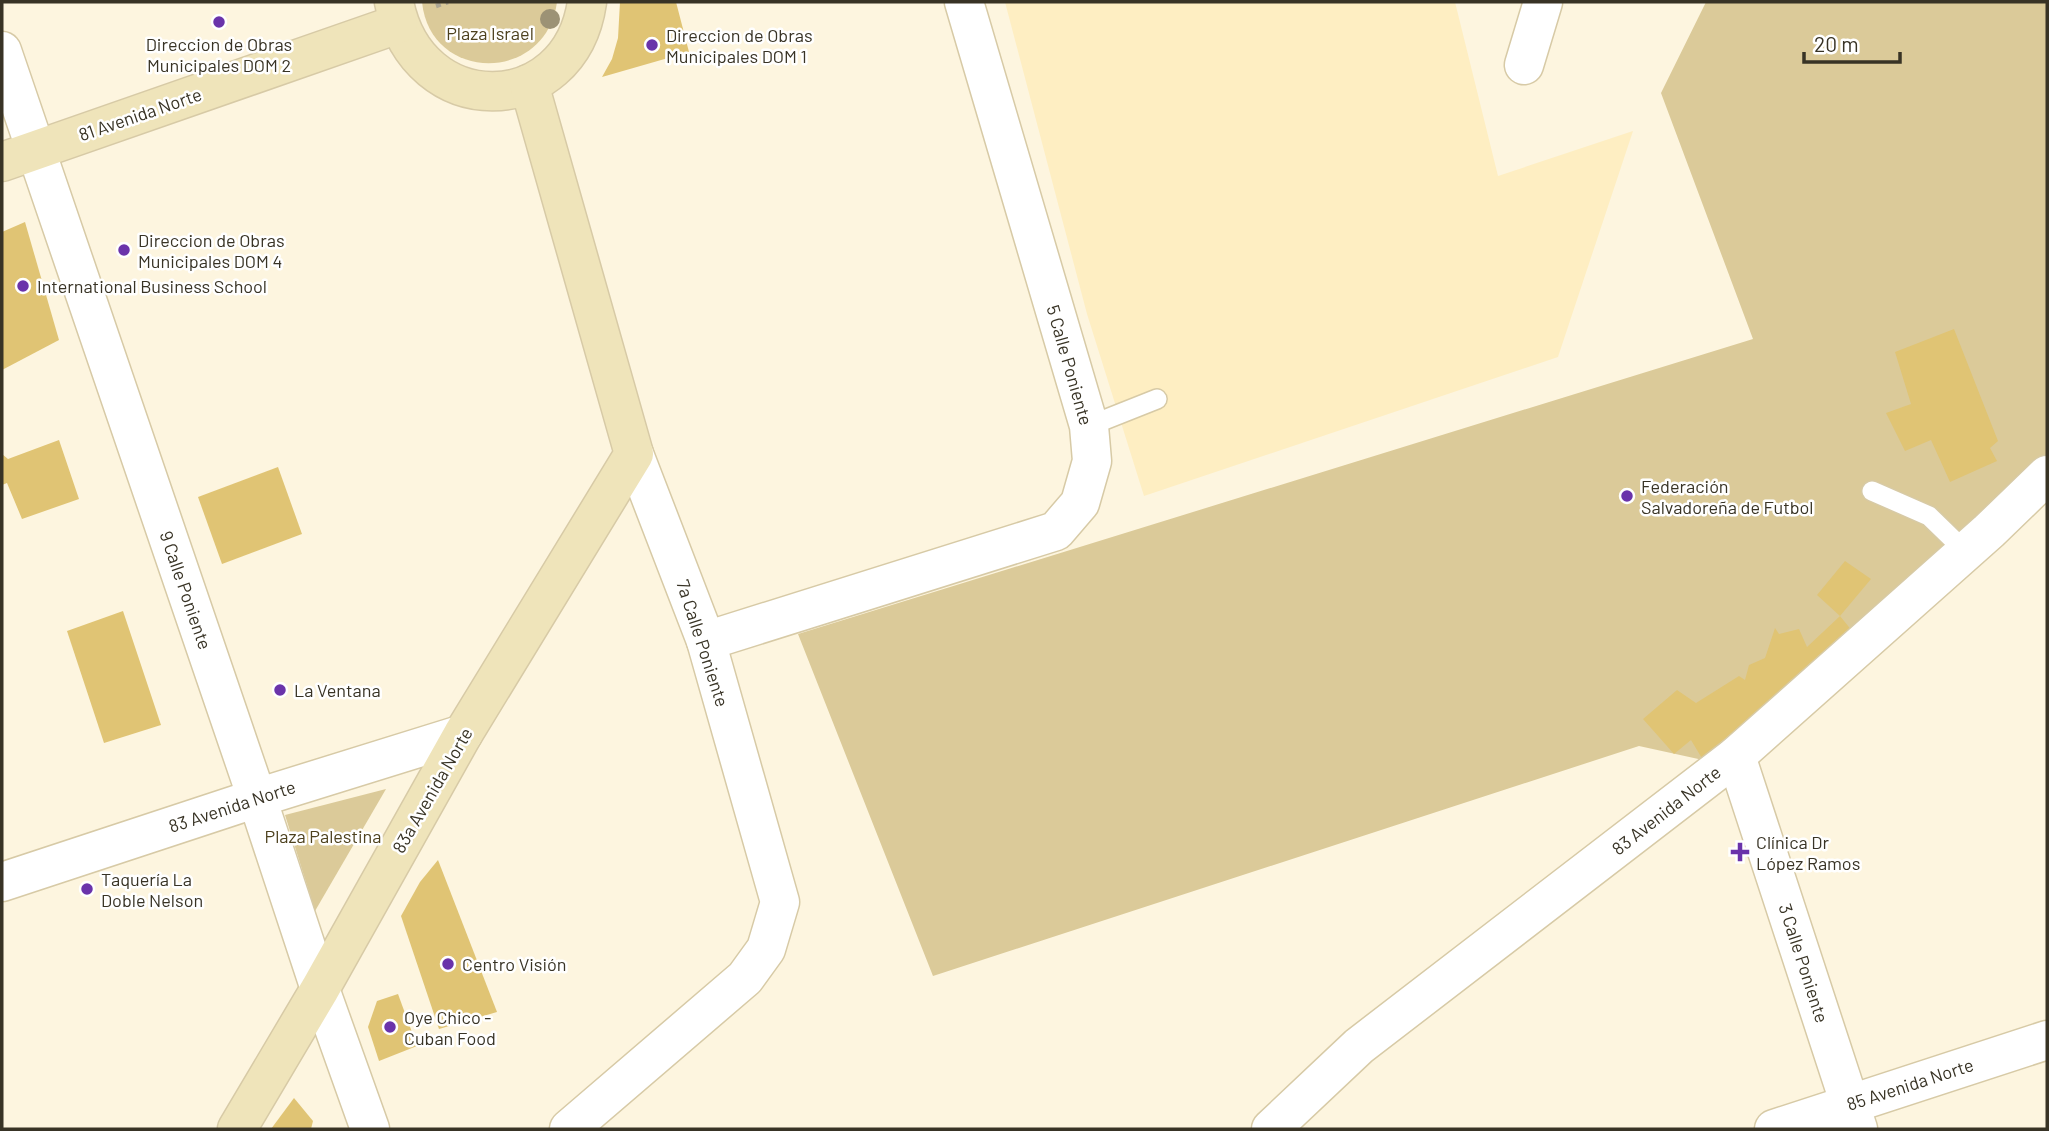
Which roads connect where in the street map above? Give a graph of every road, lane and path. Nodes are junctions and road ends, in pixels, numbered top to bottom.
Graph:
1 (448, 2) edge
2 (587, 2) edge
3 (964, 2) edge
4 (1543, 2) edge
5 (436, 6) dead end
6 (396, 13) edge
7 (2, 51) edge
8 (1524, 65) dead end
9 (529, 84) junction
10 (19, 157) edge
11 (1157, 399) dead end
12 (1089, 426) junction
13 (634, 454) junction
14 (2047, 475) edge
15 (1872, 491) dead end
16 (1965, 551) junction
17 (706, 641) junction
18 (463, 734) junction
19 (1736, 756) junction
20 (257, 798) junction
21 (2, 882) edge
22 (320, 989) junction
23 (2047, 1040) edge
24 (1854, 1116) edge
25 (237, 1129) edge
26 (370, 1129) edge
27 (569, 1129) edge
28 (1271, 1129) edge
29 (1774, 1129) edge

1 - 5 path
2 - 9 street
3 - 12 street, 5 Calle Poniente
4 - 8 street
6 - 9 street
6 - 10 street, 81 Avenida Norte
7 - 10 street, 9 Calle Poniente
9 - 13 street, 7a Calle Poniente
10 - 20 street, 9 Calle Poniente
11 - 12 lane
12 - 17 street, 5 Calle Poniente
13 - 17 street, 7a Calle Poniente
13 - 18 street, 83a Avenida Norte
14 - 16 street, 83 Avenida Norte
15 - 16 lane
16 - 19 street, 83 Avenida Norte
17 - 27 street, 7a Calle Poniente
18 - 20 street, 83 Avenida Norte
18 - 22 street, 83a Avenida Norte
19 - 24 street, 3 Calle Poniente
19 - 28 street, 83 Avenida Norte
20 - 21 street, 83 Avenida Norte
20 - 22 street, 9 Calle Poniente
22 - 25 street, 83a Avenida Norte
22 - 26 street, 9 Calle Poniente
23 - 24 street, 85 Avenida Norte
24 - 29 street, 85 Avenida Norte

